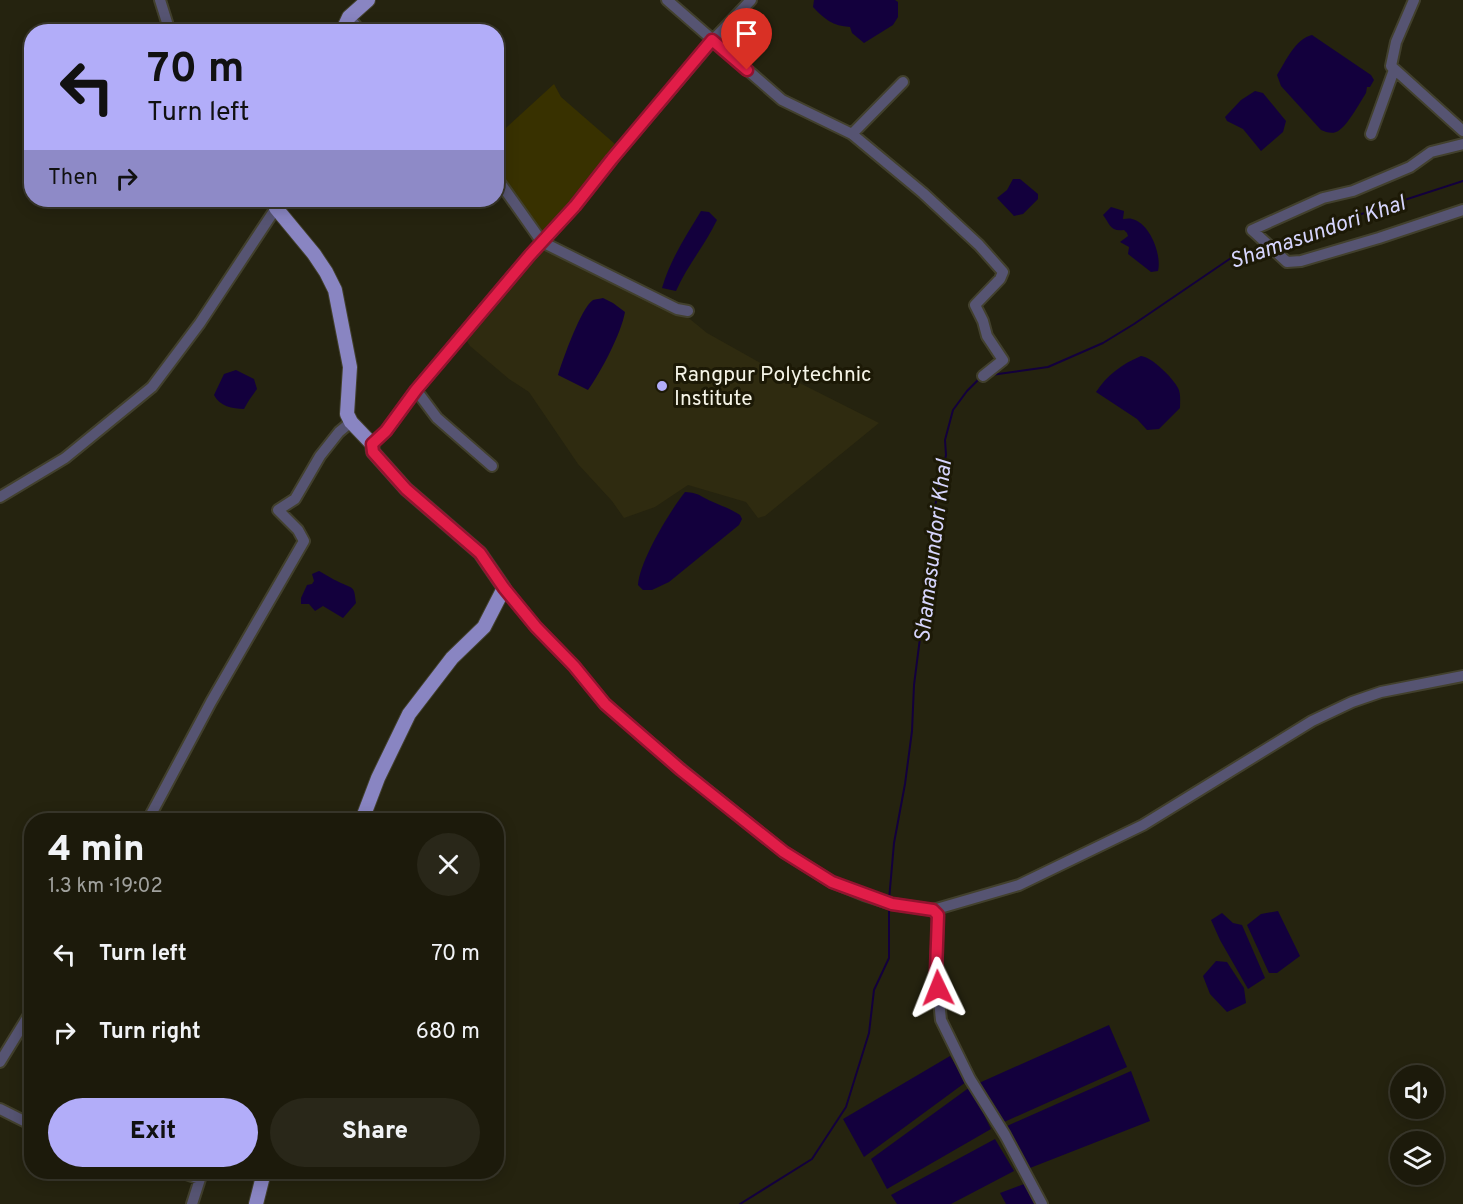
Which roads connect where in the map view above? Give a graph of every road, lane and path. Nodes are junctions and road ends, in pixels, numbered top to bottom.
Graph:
1 (160, 0) edge
2 (368, 0) edge
3 (667, 0) edge
4 (751, 0) edge
5 (1414, 0) edge
6 (349, 17) junction
7 (168, 24) edge
8 (346, 24) edge
9 (355, 24) edge
10 (712, 40) junction
11 (1391, 66) junction
12 (903, 82) dead end
13 (1463, 131) edge
14 (852, 134) junction
15 (1371, 134) dead end
16 (1463, 144) edge
17 (504, 188) edge
18 (272, 207) edge
19 (279, 207) edge
20 (1463, 210) edge
21 (542, 242) junction
22 (688, 311) dead end
23 (983, 376) dead end
24 (416, 390) junction
25 (351, 422) junction
26 (372, 444) junction
27 (492, 466) dead end
28 (0, 497) edge
29 (504, 588) junction
30 (1463, 676) edge
31 (152, 813) edge
32 (365, 813) edge
33 (933, 910) junction
34 (24, 1023) edge
35 (0, 1062) edge
36 (0, 1109) edge
37 (24, 1121) edge
38 (200, 1179) edge
39 (262, 1179) edge
40 (192, 1204) edge
41 (256, 1204) edge
42 (1042, 1204) edge

1 - 7 street
2 - 6 main road
3 - 10 street
4 - 10 street
5 - 11 street
6 - 8 main road
6 - 9 street
10 - 14 street
10 - 21 street
11 - 13 street
11 - 15 street
12 - 14 street
14 - 23 street
16 - 20 street
17 - 21 street
18 - 28 street
19 - 25 main road
21 - 22 street
21 - 24 street
24 - 26 street
24 - 27 street
25 - 26 main road
25 - 31 street
26 - 29 main road
29 - 32 main road
29 - 33 street
30 - 33 street
33 - 42 street
34 - 35 street
36 - 37 street
38 - 40 street
39 - 41 main road

